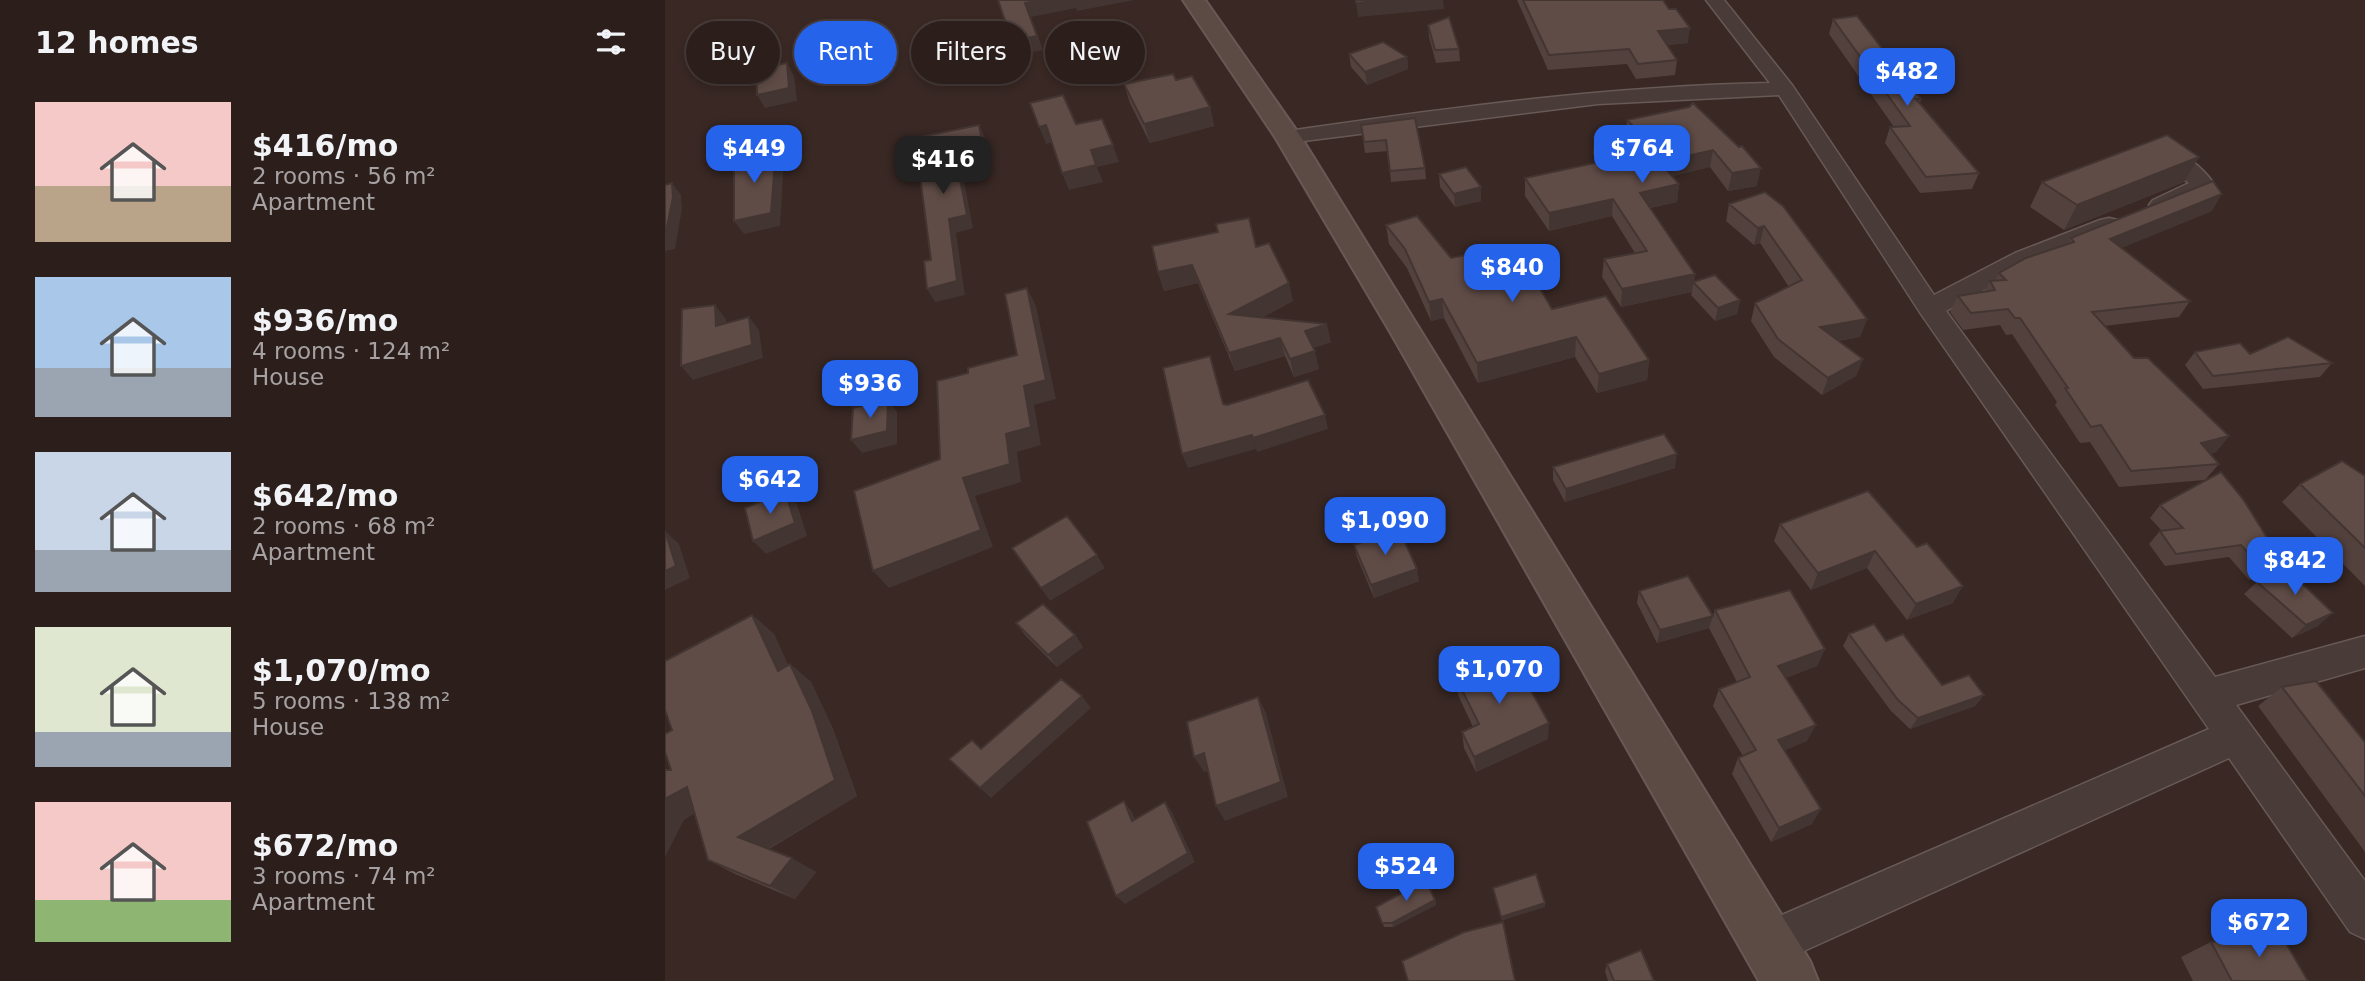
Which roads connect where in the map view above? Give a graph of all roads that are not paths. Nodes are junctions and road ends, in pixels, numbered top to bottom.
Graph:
1 (1194, 0) edge
2 (1715, 0) edge
3 (1785, 89) junction
4 (1288, 137) junction
5 (2158, 150) edge
6 (1930, 307) junction
7 (2365, 652) edge
8 (2208, 696) junction
9 (2237, 736) junction
10 (2365, 917) edge
11 (1768, 944) junction
12 (1790, 981) edge

1 - 4 main road
2 - 3 street
3 - 4 street
3 - 6 street
4 - 11 main road
5 - 6 street
6 - 8 street
7 - 8 street
8 - 9 street
9 - 10 street
9 - 11 street
11 - 12 main road

